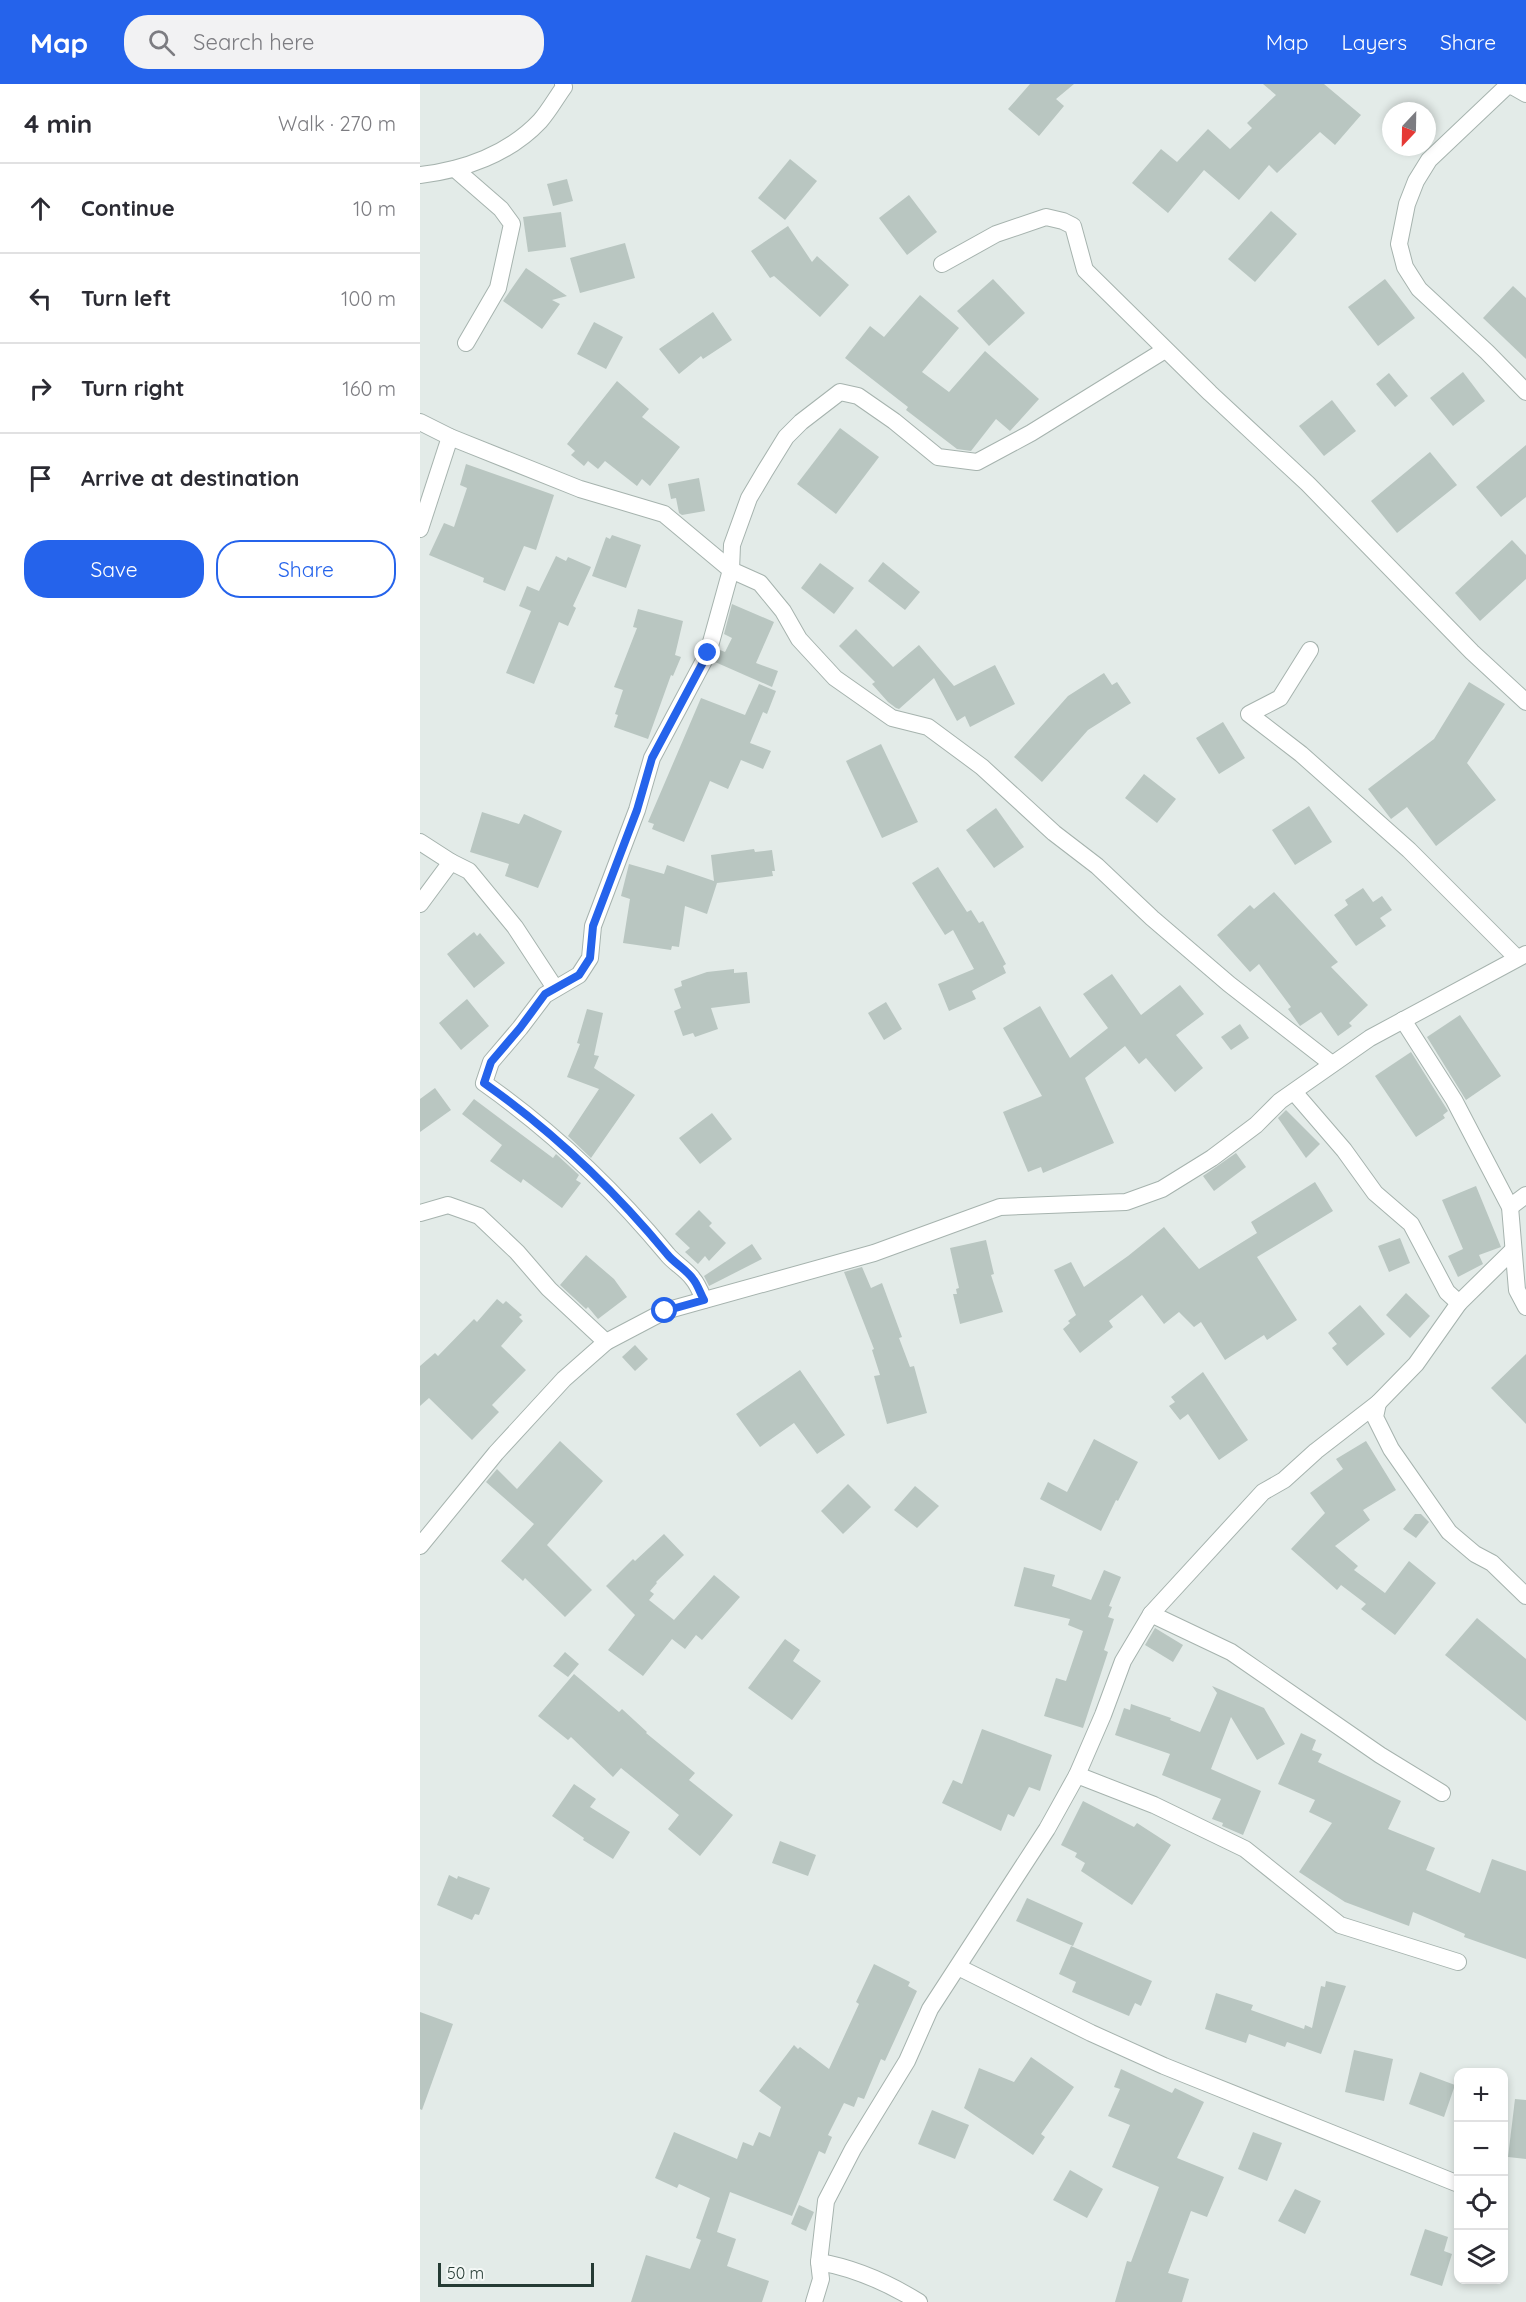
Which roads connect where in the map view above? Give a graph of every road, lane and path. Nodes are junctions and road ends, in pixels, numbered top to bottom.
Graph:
1 (563, 84) edge
2 (1526, 94) edge
3 (455, 169) junction
4 (420, 175) edge
5 (942, 264) dead end
6 (466, 343) dead end
7 (1166, 350) junction
8 (1526, 392) edge
9 (420, 422) edge
10 (450, 437) junction
11 (420, 529) edge
12 (731, 570) junction
13 (1310, 650) dead end
14 (1526, 702) edge
15 (420, 842) edge
16 (451, 862) junction
17 (420, 904) edge
18 (1521, 956) edge
19 (555, 988) junction
20 (1403, 1020) junction
21 (1332, 1064) junction
22 (1294, 1092) junction
23 (1526, 1195) edge
24 (1509, 1207) junction
25 (420, 1213) edge
26 (1512, 1251) junction
27 (704, 1300) junction
28 (1459, 1303) junction
29 (1526, 1307) edge
30 (606, 1342) junction
31 (1378, 1403) junction
32 (420, 1546) edge
33 (1526, 1596) edge
34 (1151, 1614) junction
35 (1077, 1775) junction
36 (1442, 1793) dead end
37 (1458, 1962) dead end
38 (958, 1967) junction
39 (1454, 2183) edge
40 (819, 2262) junction
41 (814, 2302) edge
42 (919, 2302) edge

1 - 3 street
2 - 8 street
3 - 4 street
3 - 6 street
5 - 7 street
7 - 12 street
7 - 14 street
9 - 10 street
10 - 11 street
10 - 12 street
12 - 19 street
12 - 21 street
13 - 18 street
15 - 16 street
16 - 17 street
16 - 19 street
18 - 20 street
19 - 27 street
20 - 21 street
20 - 24 street
21 - 22 street
22 - 27 street
22 - 28 street
23 - 24 street
24 - 26 street
25 - 30 street
26 - 28 street
26 - 29 street
27 - 30 street
28 - 31 street
30 - 32 street
31 - 33 street
31 - 34 street
34 - 35 street
34 - 36 street
35 - 37 street
35 - 38 street
38 - 39 street
38 - 40 street
40 - 41 street
40 - 42 street

